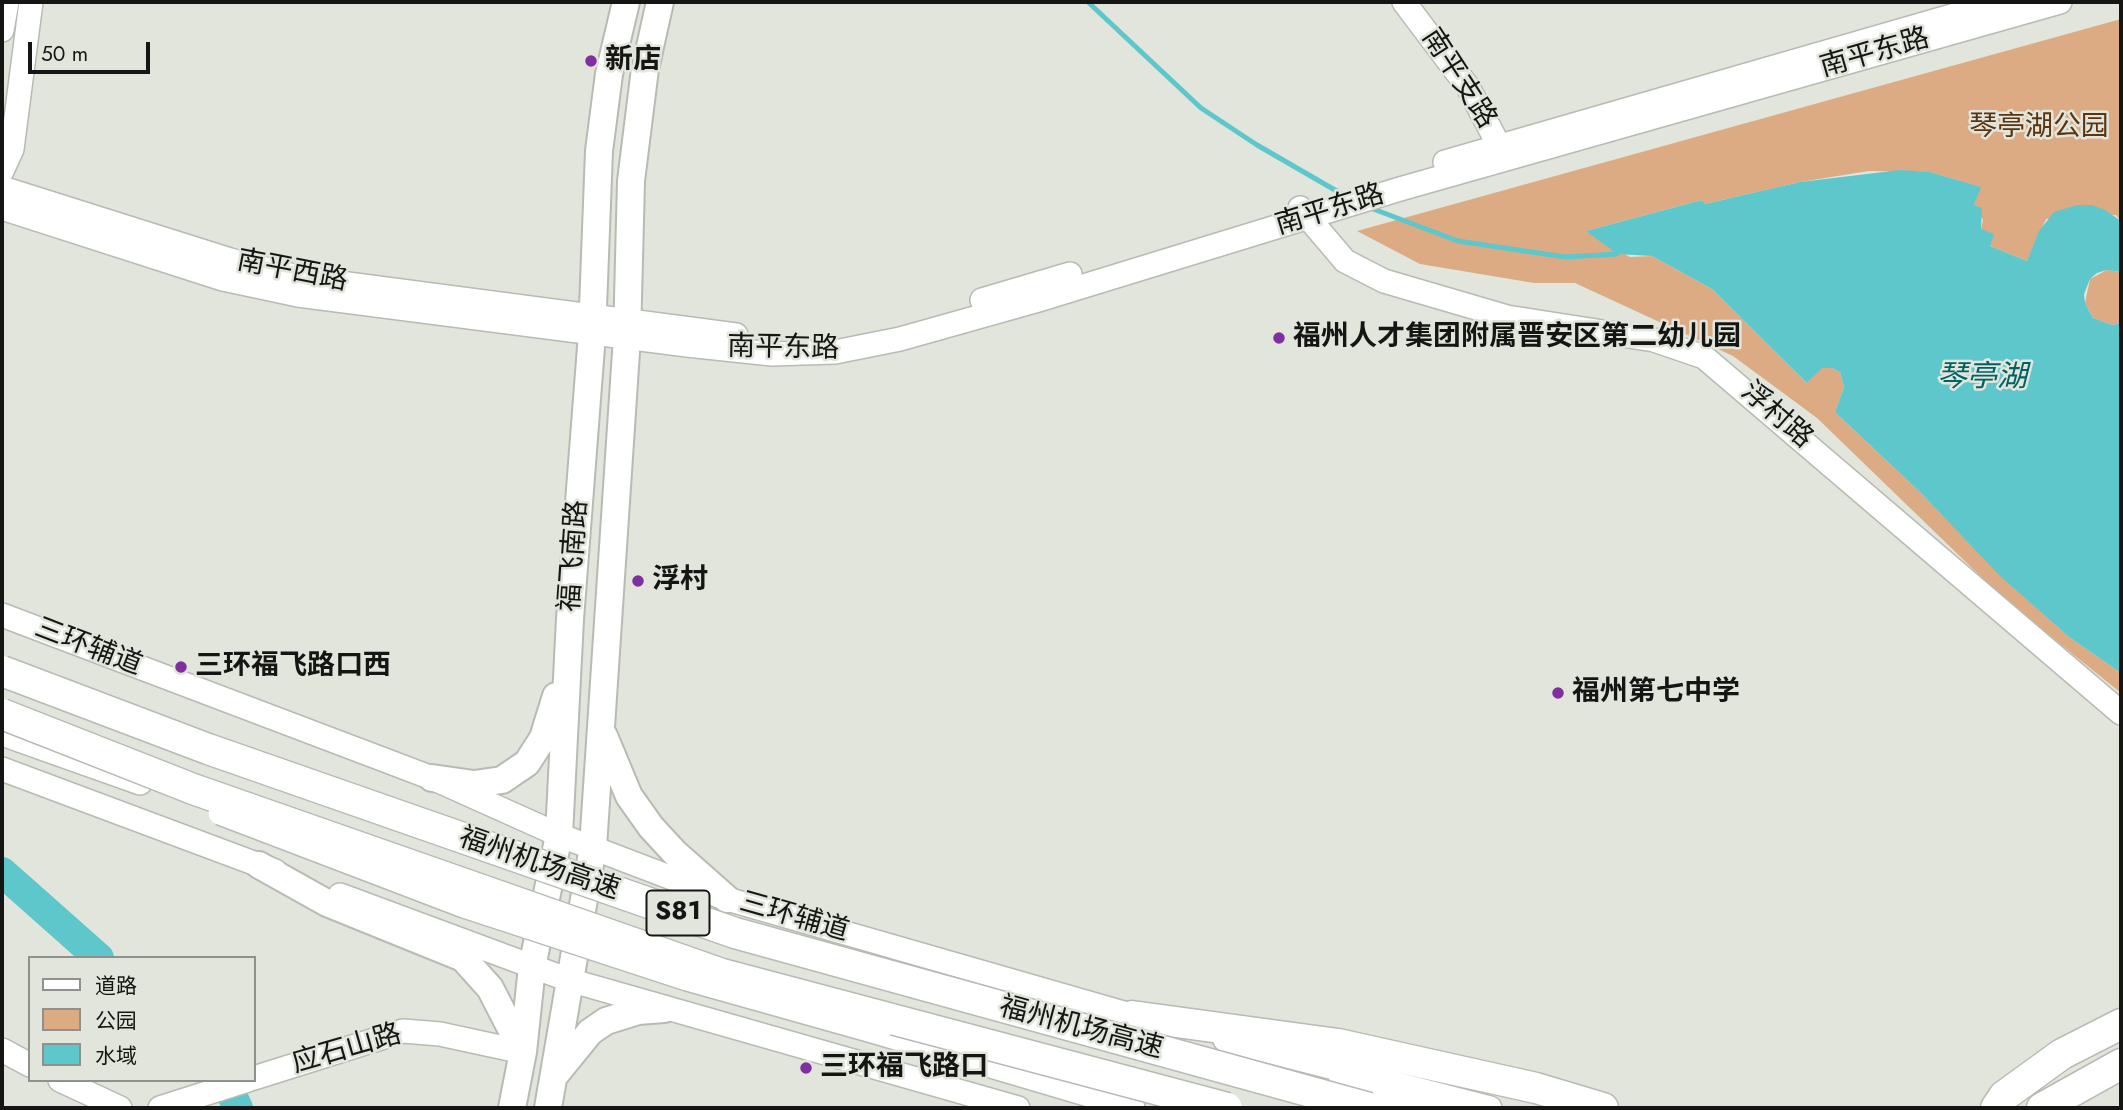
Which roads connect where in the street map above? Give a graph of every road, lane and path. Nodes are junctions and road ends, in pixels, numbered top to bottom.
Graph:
1 (7, 2) edge
2 (31, 2) edge
3 (626, 2) edge
4 (660, 2) edge
5 (1404, 2) edge
6 (1423, 2) edge
7 (2000, 2) edge
8 (2060, 2) edge
9 (2, 30) edge
10 (1510, 150) junction
11 (2, 171) edge
12 (2, 188) edge
13 (2, 208) edge
14 (1312, 209) junction
15 (591, 325) junction
16 (627, 328) junction
17 (2, 615) edge
18 (570, 619) junction
19 (2, 671) edge
20 (2121, 713) edge
21 (2, 714) edge
22 (601, 727) junction
23 (2, 734) edge
24 (2, 769) edge
25 (432, 778) junction
26 (559, 835) junction
27 (593, 847) junction
28 (259, 865) junction
29 (727, 899) junction
30 (533, 967) junction
31 (569, 980) junction
32 (664, 1009) junction
33 (1132, 1016) junction
34 (2121, 1024) edge
35 (939, 1034) junction
36 (2, 1050) edge
37 (523, 1052) junction
38 (1190, 1059) junction
39 (28, 1064) edge
40 (2121, 1064) edge
41 (256, 1077) edge
42 (554, 1077) junction
43 (64, 1082) edge
44 (241, 1082) edge
45 (1995, 1104) edge
46 (120, 1108) edge
47 (160, 1108) edge
48 (512, 1108) edge
49 (548, 1108) edge
50 (1018, 1108) edge
51 (1133, 1108) edge
52 (1185, 1108) edge
53 (1227, 1108) edge
54 (1369, 1108) edge
55 (1428, 1108) edge
56 (1490, 1108) edge
57 (1603, 1108) edge
58 (2042, 1108) edge

1 - 9 main road
2 - 11 main road
3 - 15 main road, 福飞南路
4 - 16 main road, 福飞南路
5 - 10 main road, 南平支路
6 - 10 main road, 南平支路
7 - 10 main road, 南平东路
8 - 10 main road, 南平东路
10 - 14 main road, 南平东路
12 - 15 main road, 南平西路
13 - 15 main road, 南平西路
14 - 16 main road, 南平东路
14 - 20 main road, 浮村路
15 - 16 main road, 南平东路
15 - 18 main road, 福飞南路
16 - 22 main road, 福飞南路
17 - 25 main road, 三环辅道
18 - 25 main road
18 - 26 main road, 福飞南路
19 - 38 highway, 福州机场高速 / S81, bridge
21 - 35 highway, 福州机场高速 / S81, bridge
22 - 27 main road, 福飞南路
22 - 29 main road
23 - 51 main road, bridge
24 - 28 main road
25 - 26 main road, 三环辅道
26 - 27 main road, 三环辅道
26 - 30 main road, 福飞南路
27 - 29 main road, 三环辅道
27 - 31 main road, 福飞南路
28 - 30 main road
28 - 37 main road
29 - 33 main road, 三环辅道
30 - 31 main road
30 - 37 main road, 福飞南路
31 - 32 main road
31 - 42 main road, 福飞南路
32 - 42 main road
32 - 50 main road
33 - 56 main road, 三环辅道
33 - 57 highway
34 - 45 highway
35 - 52 highway, bridge
35 - 53 highway, 福州机场高速 / S81, bridge
36 - 39 main road
37 - 41 main road, 应石山路
37 - 48 main road, 福飞南路
38 - 54 highway, 福州机场高速 / S81, bridge
38 - 55 highway, bridge
40 - 58 highway
42 - 49 main road, 福飞南路
43 - 46 main road
44 - 47 main road

